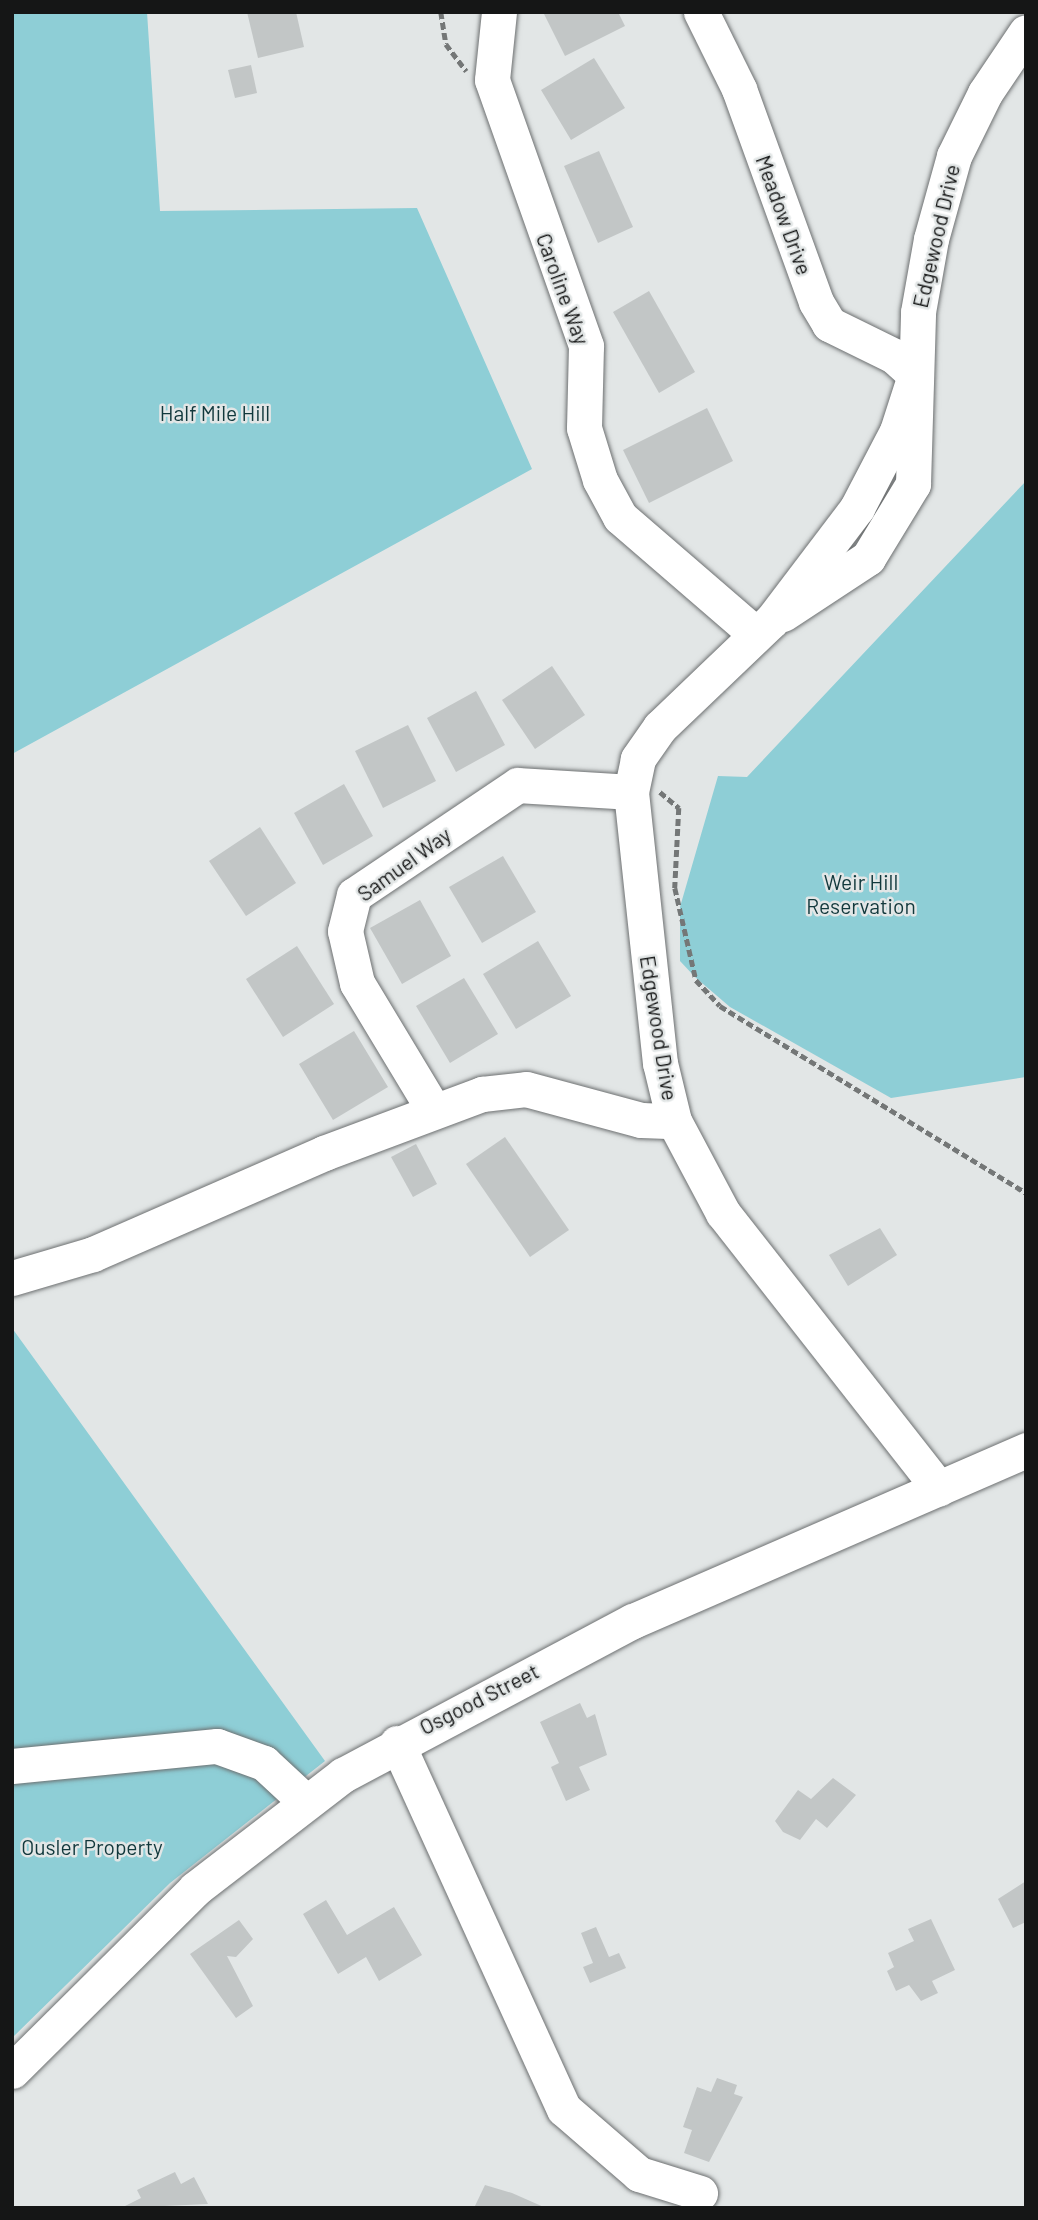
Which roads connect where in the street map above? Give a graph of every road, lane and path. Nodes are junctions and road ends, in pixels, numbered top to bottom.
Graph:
1 (441, 12) edge
2 (499, 12) edge
3 (701, 12) edge
4 (1026, 32) edge
5 (492, 80) junction
6 (915, 375) junction
7 (762, 626) junction
8 (632, 788) junction
9 (433, 1110) junction
10 (674, 1121) junction
11 (1026, 1193) edge
12 (12, 1278) edge
13 (1026, 1450) edge
14 (939, 1488) junction
15 (397, 1743) junction
16 (12, 1766) edge
17 (306, 1802) junction
18 (12, 2071) edge
19 (700, 2193) dead end

1 - 5 path
2 - 5 street, Caroline Way
3 - 6 street, Meadow Drive
4 - 6 street, Edgewood Drive
5 - 7 street, Caroline Way
6 - 7 street, Edgewood Drive
7 - 8 street, Edgewood Drive
8 - 9 street, Samuel Way
8 - 10 street, Edgewood Drive
8 - 11 path
9 - 10 street
9 - 12 street
10 - 14 street, Edgewood Drive
13 - 14 street, Osgood Street
14 - 15 street, Osgood Street
15 - 17 street, Osgood Street
15 - 19 street
16 - 17 street
17 - 18 street, Osgood Street

